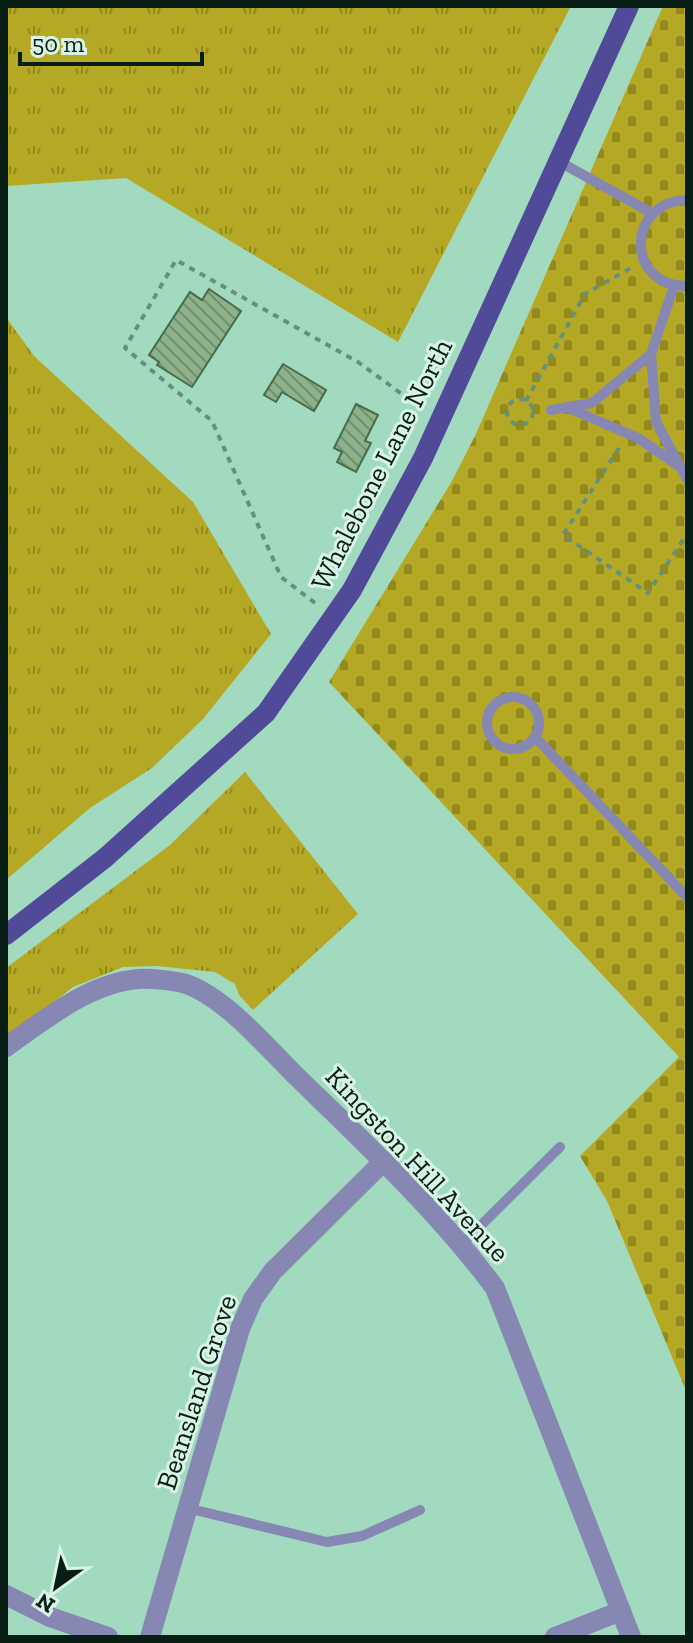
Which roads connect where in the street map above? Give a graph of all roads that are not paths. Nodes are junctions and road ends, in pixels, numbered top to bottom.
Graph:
1 (629, 6) edge
2 (558, 161) junction
3 (687, 200) edge
4 (652, 213) junction
5 (674, 286) junction
6 (687, 286) edge
7 (651, 354) junction
8 (566, 407) junction
9 (551, 410) dead end
10 (680, 467) junction
11 (687, 479) edge
12 (535, 737) junction
13 (687, 897) edge
14 (6, 935) edge
15 (6, 1047) edge
16 (560, 1147) dead end
17 (384, 1161) junction
18 (462, 1244) junction
19 (187, 1508) junction
20 (420, 1510) dead end
21 (6, 1595) edge
22 (621, 1611) junction
23 (108, 1637) edge
24 (150, 1637) edge
25 (555, 1637) edge
26 (631, 1637) edge

1 - 2 main road, Whalebone Lane North
2 - 4 lane
2 - 14 main road, Whalebone Lane North
3 - 4 lane
4 - 5 lane
5 - 6 lane
5 - 7 lane
7 - 8 lane
7 - 10 lane
8 - 9 lane
8 - 10 lane
10 - 11 lane
12 - 12 lane
12 - 13 lane
15 - 17 street, Kingston Hill Avenue
16 - 18 lane
17 - 18 street, Kingston Hill Avenue
17 - 19 street, Beansland Grove
18 - 22 street, Kingston Hill Avenue
19 - 20 lane
19 - 24 street, Beansland Grove
21 - 23 street
22 - 25 street
22 - 26 street, Kingston Hill Avenue

